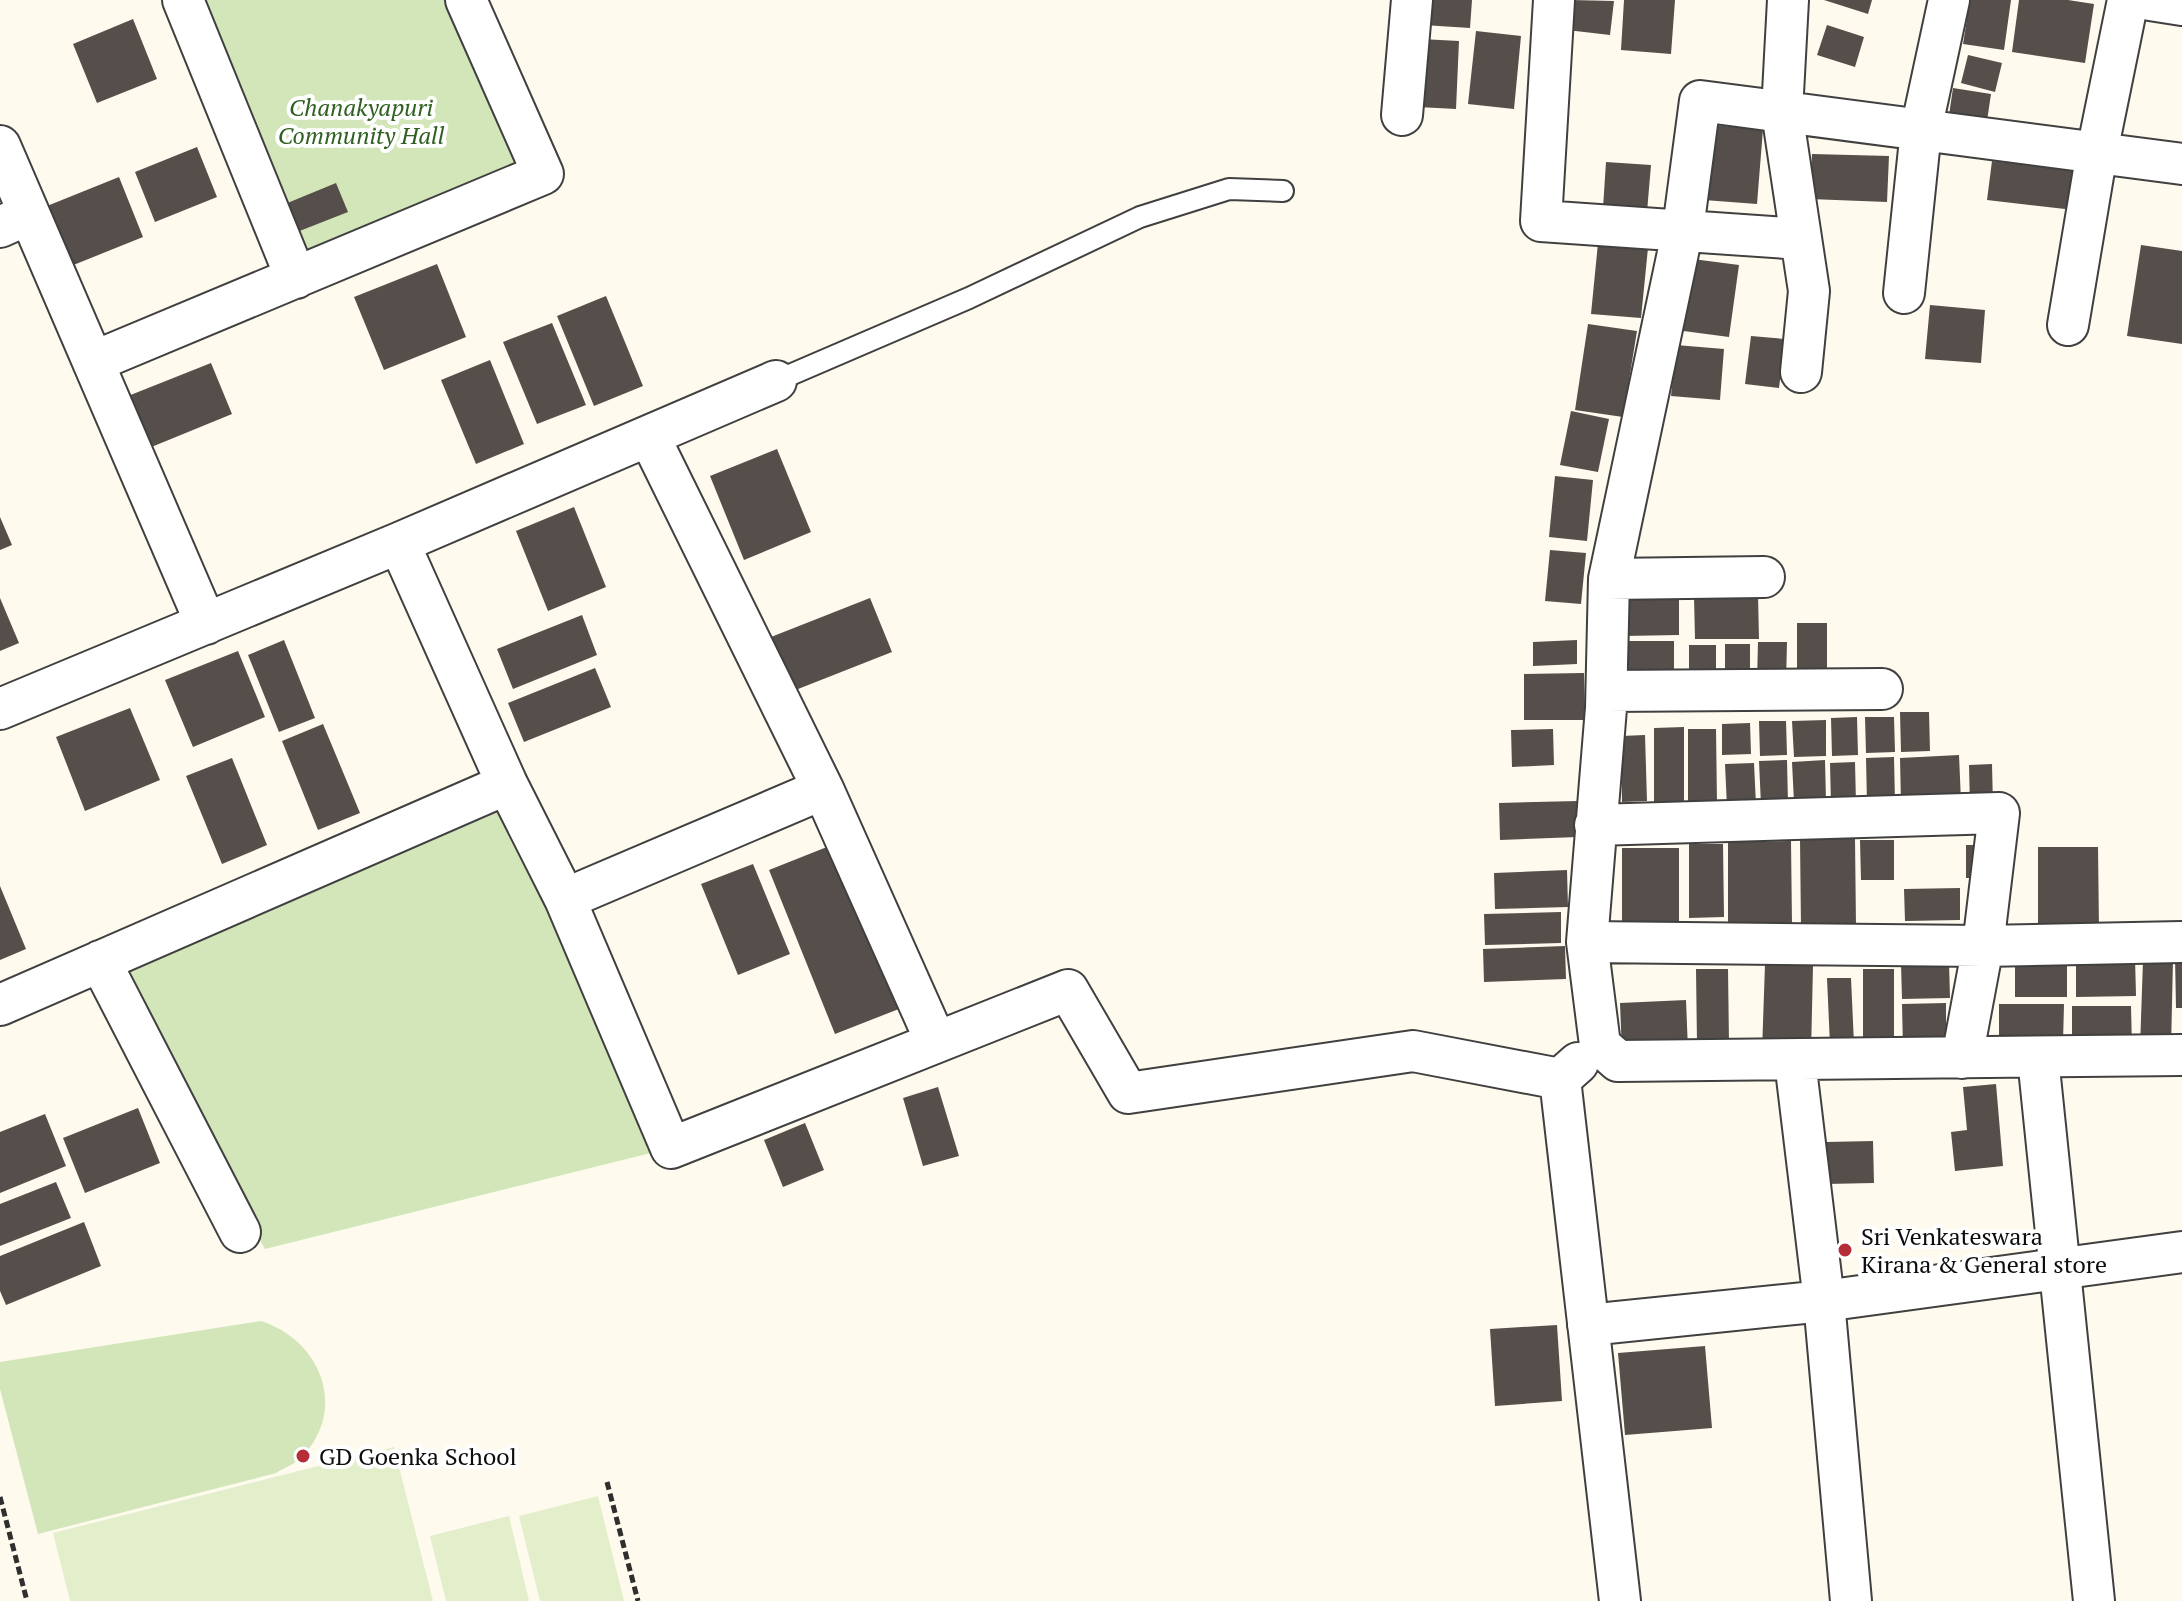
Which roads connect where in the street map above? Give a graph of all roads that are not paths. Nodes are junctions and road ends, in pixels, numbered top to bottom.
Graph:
1 (183, 0) edge
2 (466, 0) edge
3 (1412, 0) edge
4 (1554, 0) edge
5 (1788, 0) edge
6 (1949, 0) edge
7 (2128, 0) edge
8 (2150, 0) edge
9 (2182, 5) edge
10 (1782, 112) junction
11 (1402, 115) dead end
12 (1921, 130) junction
13 (0, 146) edge
14 (2097, 152) junction
15 (2182, 164) edge
16 (1283, 191) dead end
17 (15, 221) edge
18 (1683, 229) junction
19 (1801, 239) junction
20 (296, 278) junction
21 (1904, 293) dead end
22 (2068, 325) dead end
23 (93, 362) junction
24 (1801, 372) dead end
25 (776, 381) joint
26 (649, 436) junction
27 (399, 543) junction
28 (1764, 577) dead end
29 (1609, 579) junction
30 (206, 624) junction
31 (1882, 689) dead end
32 (1607, 691) junction
33 (0, 709) edge
34 (507, 784) junction
35 (823, 789) junction
36 (1595, 825) junction
37 (565, 899) junction
38 (1587, 942) junction
39 (2182, 942) edge
40 (1983, 946) junction
41 (100, 961) junction
42 (0, 1005) edge
43 (936, 1042) junction
44 (1600, 1045) junction
45 (2182, 1055) edge
46 (1962, 1058) junction
47 (2038, 1058) junction
48 (1795, 1061) junction
49 (1560, 1079) junction
50 (240, 1232) dead end
51 (2182, 1252) edge
52 (2060, 1269) junction
53 (1824, 1301) junction
54 (1588, 1325) junction
55 (1620, 1601) edge
56 (1851, 1601) edge
57 (2094, 1601) edge

1 - 20 street
2 - 20 street
3 - 11 street
4 - 18 street
5 - 10 street
6 - 12 street
7 - 14 street
8 - 9 street
10 - 12 street
10 - 18 street
10 - 19 street
12 - 14 street
12 - 21 street
13 - 17 street
14 - 15 street
14 - 22 street
16 - 25 lane
17 - 23 street
18 - 19 street
18 - 29 street
19 - 24 street
20 - 23 street
23 - 30 street
25 - 26 street
26 - 27 street
26 - 35 street
27 - 30 street
27 - 34 street
28 - 29 street
29 - 32 street
30 - 33 street
31 - 32 street
32 - 36 street
34 - 37 street
34 - 41 street
35 - 37 street
35 - 43 street
36 - 38 street
36 - 40 street
37 - 43 street
38 - 40 street
38 - 44 street
39 - 40 street
40 - 46 street
41 - 42 street
41 - 50 street
43 - 49 street
44 - 48 street
44 - 49 street
45 - 47 street
46 - 47 street
46 - 48 street
47 - 52 street
48 - 53 street
49 - 54 street
51 - 52 street
52 - 53 street
52 - 57 street
53 - 54 street
53 - 56 street
54 - 55 street

